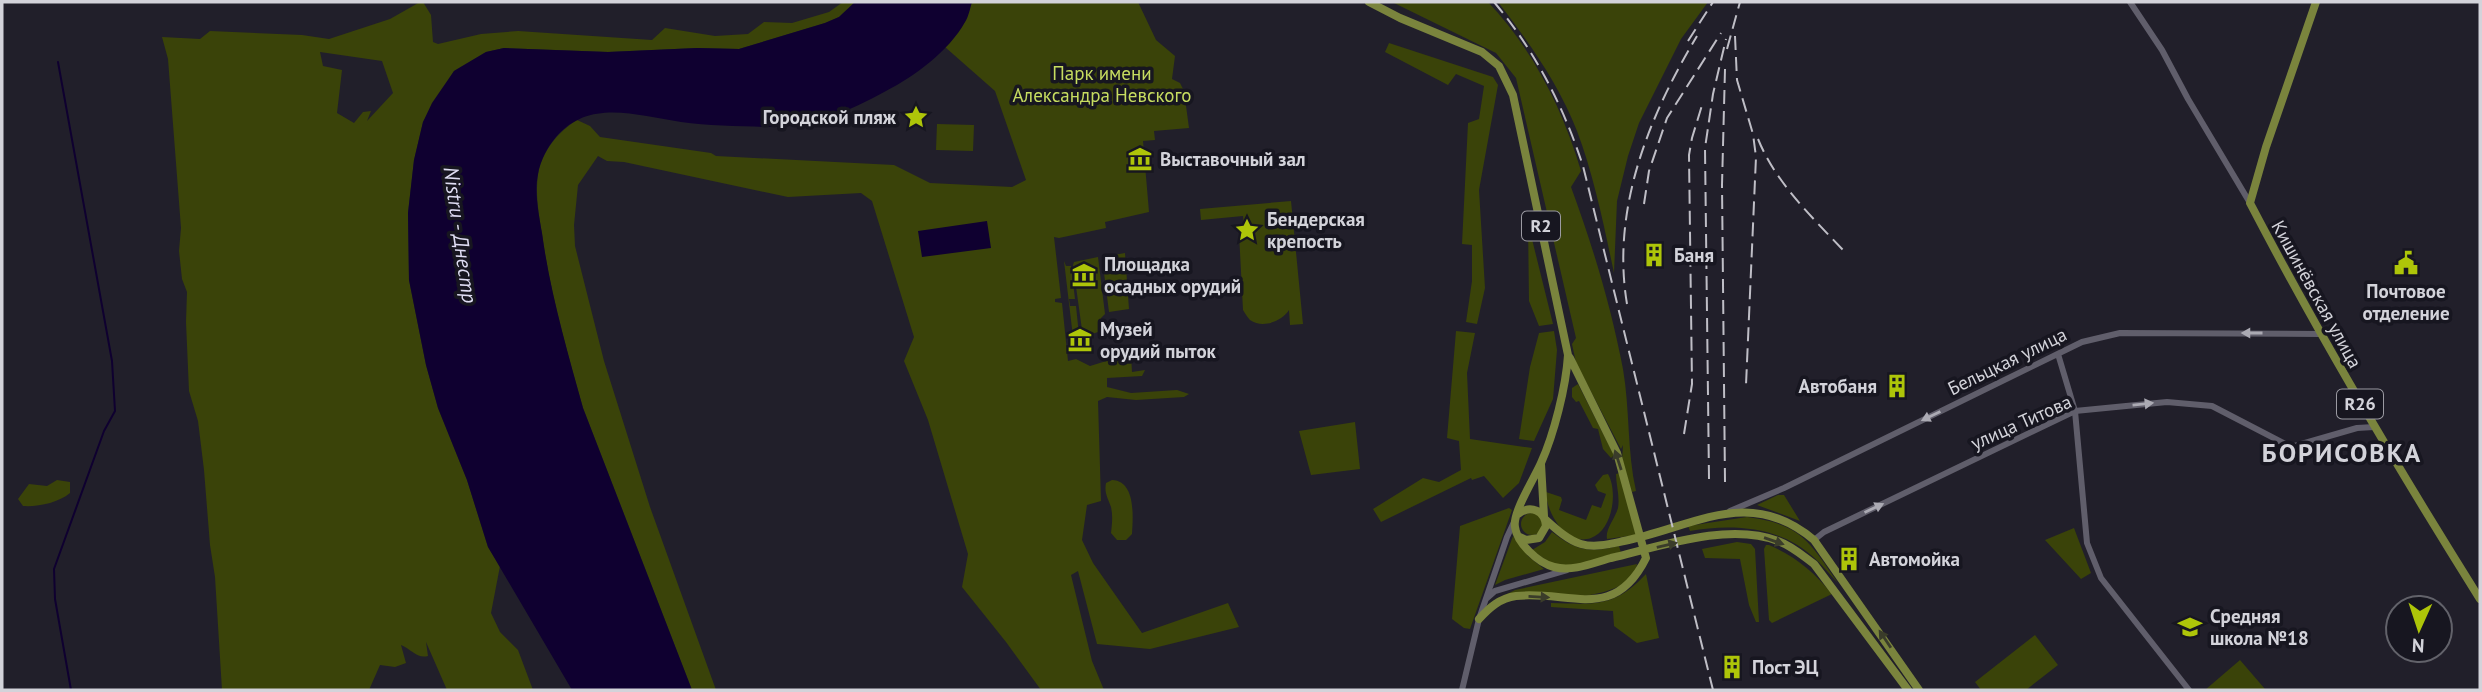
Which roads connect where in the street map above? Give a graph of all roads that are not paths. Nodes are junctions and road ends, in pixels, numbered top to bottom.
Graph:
1 (1369, 2) edge
2 (2130, 2) edge
3 (2316, 2) edge
4 (2250, 203) junction
5 (2320, 334) junction
6 (2058, 354) junction
7 (1568, 355) junction
8 (2076, 411) junction
9 (2374, 427) junction
10 (1541, 464) junction
11 (1730, 512) junction
12 (1545, 518) junction
13 (1515, 520) junction
14 (1520, 537) junction
15 (1814, 540) junction
16 (1568, 569) junction
17 (2480, 599) edge
18 (1485, 601) junction
19 (1479, 619) junction
20 (1462, 690) edge
21 (1908, 690) edge
22 (1919, 690) edge
23 (2189, 690) edge

1 - 7 main road, R2
2 - 4 street, Кишинёвская улица
3 - 4 main road
4 - 5 main road, Кишинёвская улица / R26
5 -> 6 street, Бельцкая улица
5 - 9 main road, Кишинёвская улица / R26
6 - 8 street
6 -> 11 street, Бельцкая улица
7 - 10 main road, R2
19 -> 7 main road
8 -> 9 street, улица Титова
15 -> 8 street, улица Титова
8 - 23 street
9 - 17 main road, Кишинёвская улица / R26
10 - 12 main road, R2
10 - 13 main road, R2
11 - 12 main road
11 - 15 main road
12 - 13 main road
12 - 14 main road
13 - 14 main road
13 - 18 street
14 - 16 main road
22 -> 15 main road
16 - 18 street
16 -> 21 main road
18 - 19 street
19 - 20 street

